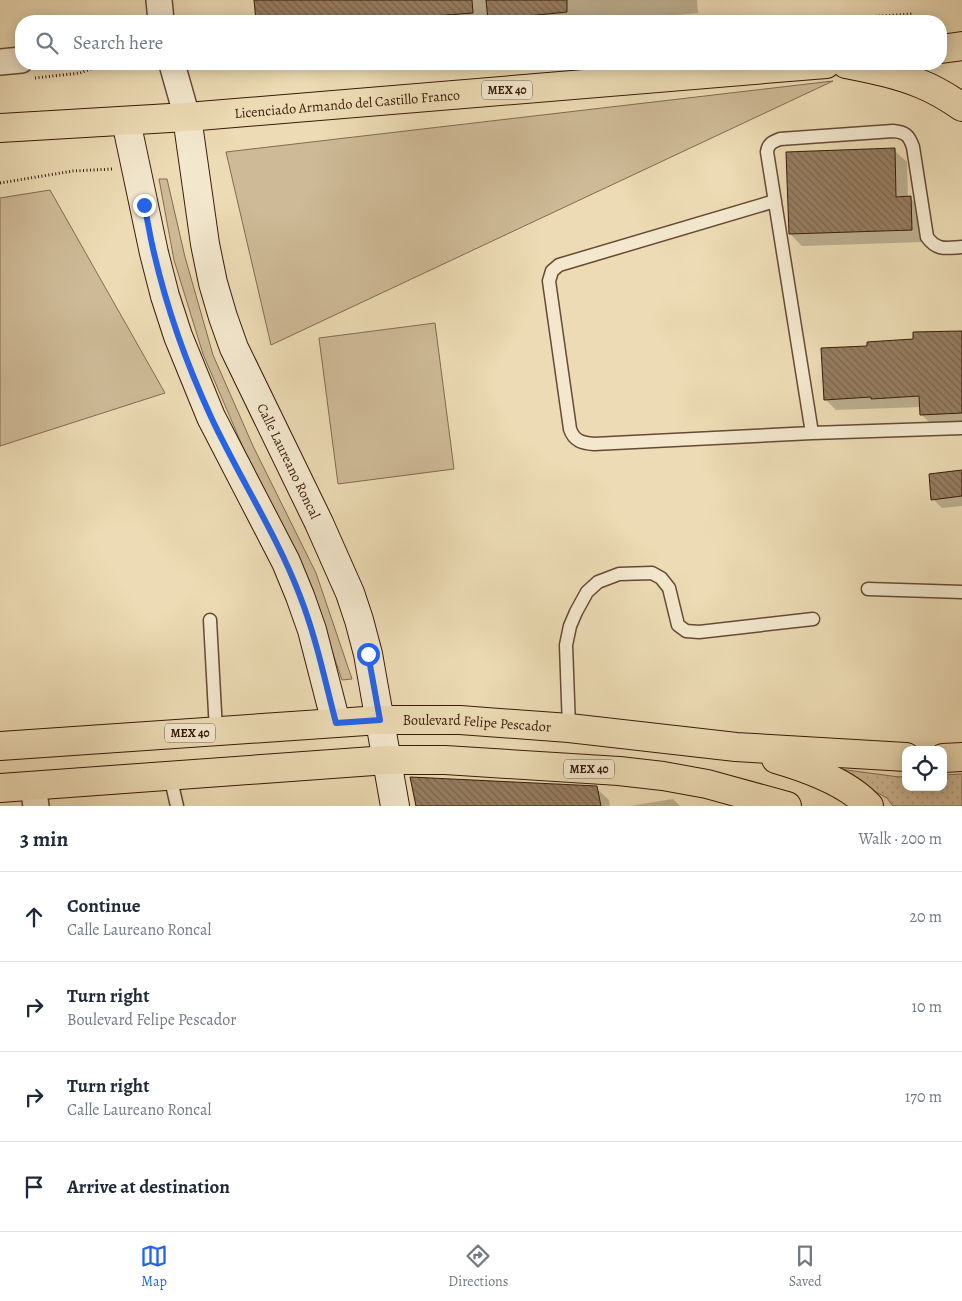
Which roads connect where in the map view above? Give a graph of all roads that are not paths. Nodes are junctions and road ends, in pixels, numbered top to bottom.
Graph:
1 (159, 0) edge
2 (160, 15) edge
3 (962, 46) edge
4 (947, 48) edge
5 (0, 62) edge
6 (15, 66) edge
7 (174, 70) edge
8 (754, 70) edge
9 (874, 70) edge
10 (962, 107) edge
11 (187, 117) junction
12 (126, 121) junction
13 (6, 130) edge
14 (775, 201) junction
15 (962, 247) edge
16 (962, 428) edge
17 (812, 433) junction
18 (868, 589) dead end
19 (962, 592) edge
20 (813, 619) dead end
21 (210, 620) dead end
22 (380, 720) junction
23 (336, 723) junction
24 (569, 728) junction
25 (216, 731) junction
26 (0, 746) edge
27 (736, 747) junction
28 (899, 757) edge
29 (962, 757) edge
30 (947, 758) edge
31 (387, 760) junction
32 (170, 776) junction
33 (0, 788) edge
34 (34, 796) edge
35 (177, 806) edge
36 (394, 806) edge
37 (787, 806) edge
38 (869, 806) edge

1 - 2 street
3 - 4 main road
5 - 6 street
7 - 11 street
8 - 11 main road, Licenciado Armando del Castillo Franco / MEX 40
9 - 10 main road
11 - 12 main road, Licenciado Armando del Castillo Franco / MEX 40
11 - 22 street, Calle Laureano Roncal
12 - 13 main road, Licenciado Armando del Castillo Franco / MEX 40
12 - 23 street
14 - 15 lane
14 - 17 lane
14 - 17 lane
16 - 17 lane
18 - 19 lane
20 - 24 lane
21 - 25 lane
22 - 23 main road, Boulevard Felipe Pescador / MEX 40
22 - 24 main road, Boulevard Felipe Pescador / MEX 40
22 - 31 street, Calle Laureano Roncal
23 - 25 main road, Boulevard Felipe Pescador / MEX 40
24 - 27 main road, Boulevard Felipe Pescador / MEX 40
25 - 26 main road, Boulevard Felipe Pescador / MEX 40
27 - 28 main road, Boulevard Felipe Pescador / MEX 40
27 - 38 main road
29 - 30 main road
31 - 32 main road, MEX 40
31 - 36 street, Calle Laureano Roncal
31 - 37 main road, MEX 40
32 - 34 main road, MEX 40
32 - 35 lane
33 - 34 main road, MEX 40

